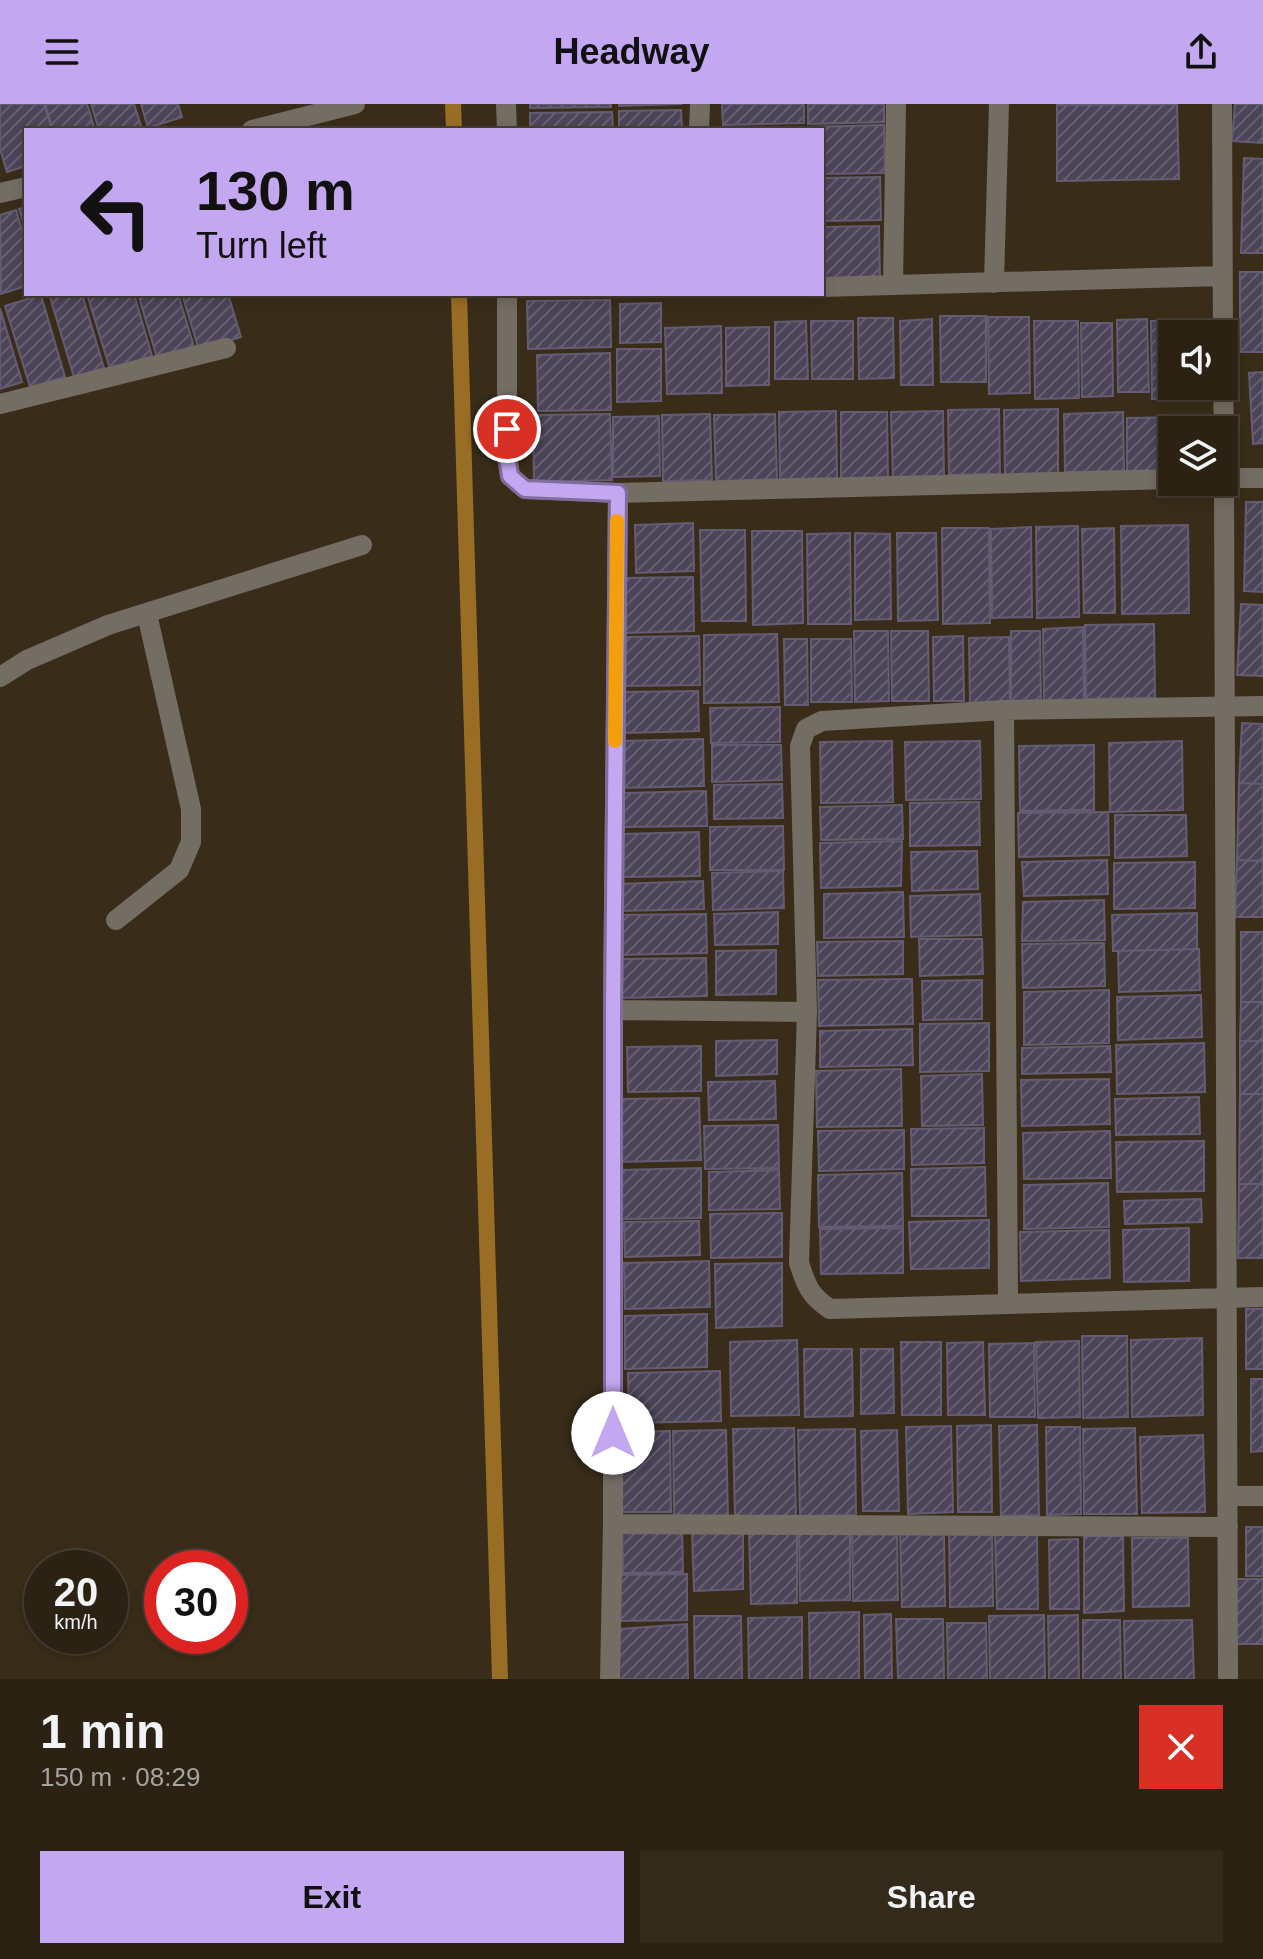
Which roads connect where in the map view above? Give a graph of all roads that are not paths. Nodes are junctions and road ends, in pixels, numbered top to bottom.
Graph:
1 (355, 104) edge
2 (506, 104) edge
3 (700, 104) edge
4 (896, 104) edge
5 (999, 104) edge
6 (1222, 104) edge
7 (260, 128) edge
8 (507, 128) edge
9 (699, 128) edge
10 (24, 187) edge
11 (0, 193) edge
12 (1222, 276) junction
13 (994, 283) junction
14 (893, 284) junction
15 (824, 287) edge
16 (507, 296) edge
17 (1223, 320) edge
18 (226, 348) dead end
19 (0, 404) edge
20 (1263, 478) edge
21 (1158, 479) edge
22 (1238, 479) edge
23 (618, 493) junction
24 (1224, 496) edge
25 (362, 545) dead end
26 (147, 614) junction
27 (0, 677) edge
28 (1225, 705) junction
29 (1263, 706) edge
30 (1004, 710) junction
31 (116, 920) dead end
32 (613, 1010) junction
33 (807, 1012) junction
34 (1263, 1297) edge
35 (1226, 1298) junction
36 (1008, 1304) junction
37 (1227, 1496) junction
38 (1263, 1496) edge
39 (613, 1524) junction
40 (1228, 1527) junction
41 (610, 1679) edge
42 (1228, 1679) edge

1 - 7 street
2 - 8 street
3 - 9 street
4 - 14 street
5 - 13 street
6 - 12 street
10 - 11 street
12 - 13 street
12 - 17 street
13 - 14 street
14 - 15 street
16 - 23 street
18 - 19 street
20 - 22 street
21 - 23 street
23 - 32 street
24 - 28 street
25 - 26 street
26 - 27 street
26 - 31 street
28 - 29 street
28 - 30 street
28 - 35 street
30 - 33 street
30 - 36 street
32 - 33 street
32 - 39 street
33 - 36 street
34 - 35 street
35 - 36 street
35 - 37 street
37 - 38 street
37 - 40 street
39 - 40 street
39 - 41 street
40 - 42 street

